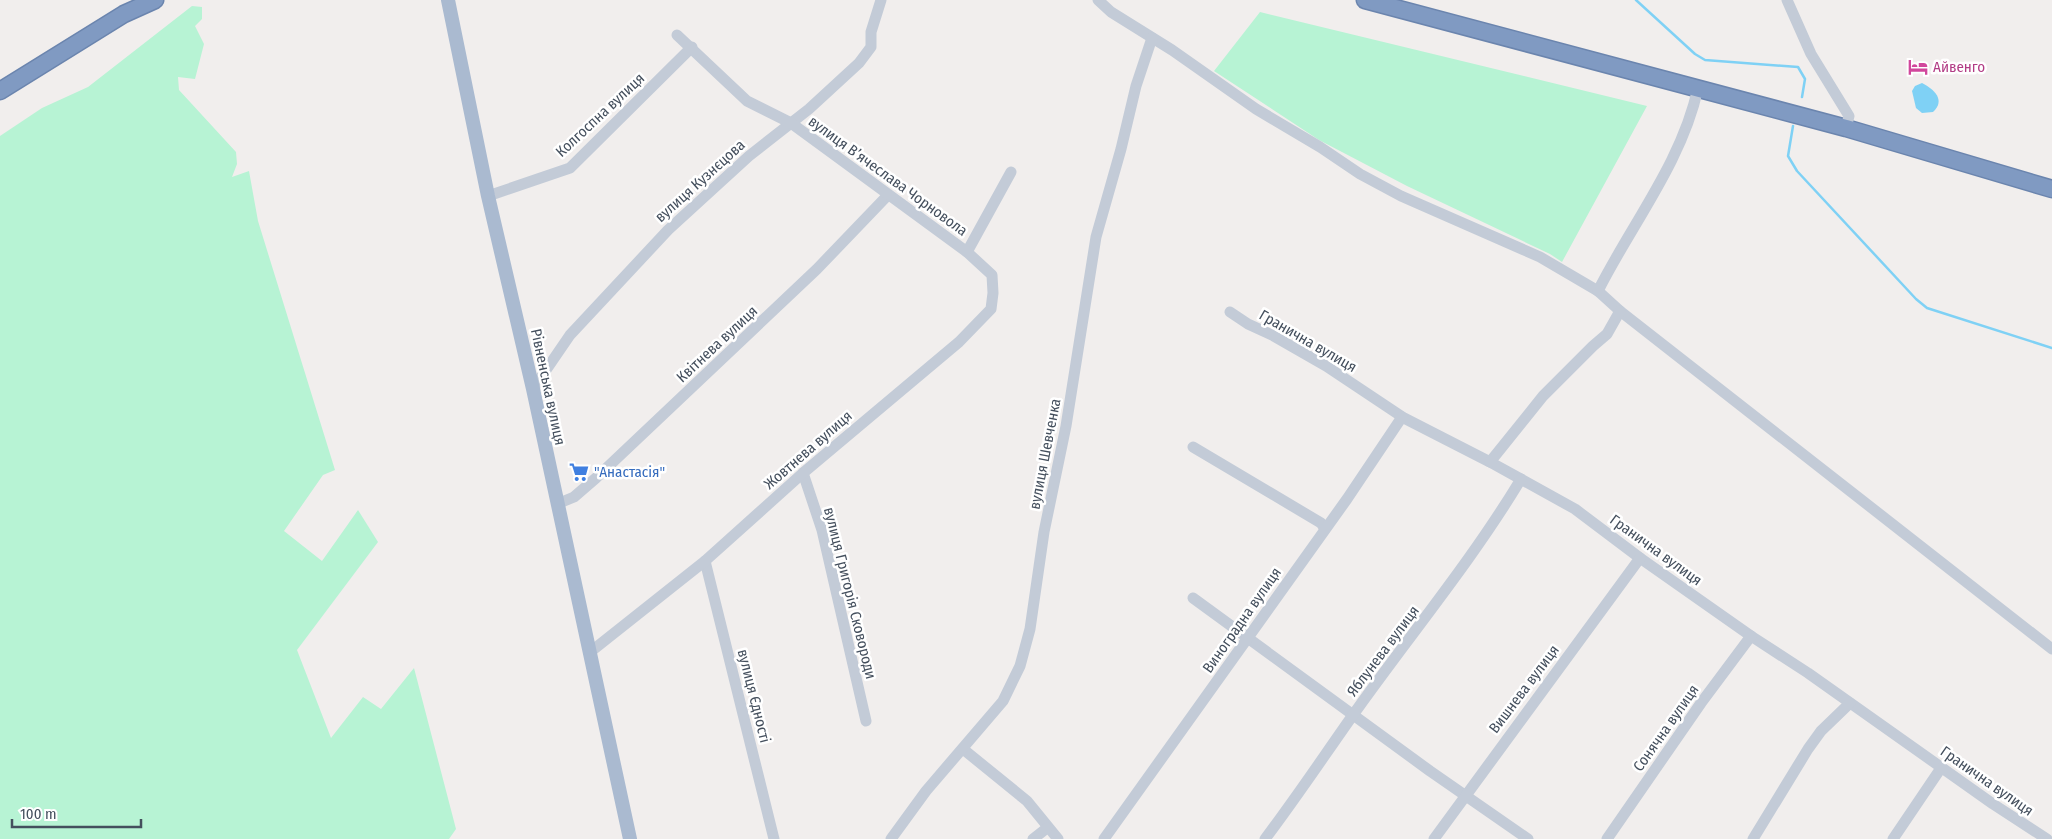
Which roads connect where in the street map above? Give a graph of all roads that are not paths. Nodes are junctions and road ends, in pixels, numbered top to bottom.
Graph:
1 (155, 0) edge
2 (448, 0) edge
3 (881, 0) edge
4 (1098, 0) edge
5 (1365, 0) edge
6 (1787, 0) edge
7 (677, 34) dead end
8 (1152, 38) junction
9 (692, 47) junction
10 (1698, 88) junction
11 (0, 91) edge
12 (791, 124) junction
13 (1846, 128) junction
14 (1011, 172) dead end
15 (2052, 189) edge
16 (888, 195) junction
17 (488, 196) junction
18 (967, 252) junction
19 (1598, 292) junction
20 (1620, 311) junction
21 (1230, 312) dead end
22 (533, 388) junction
23 (1402, 417) junction
24 (1193, 447) dead end
25 (1490, 462) junction
26 (802, 473) junction
27 (1521, 479) junction
28 (557, 504) junction
29 (1325, 529) junction
30 (1640, 558) junction
31 (705, 561) junction
32 (1193, 598) dead end
33 (1751, 636) junction
34 (1248, 637) junction
35 (2052, 649) edge
36 (589, 653) junction
37 (1850, 703) junction
38 (1354, 714) junction
39 (866, 722) dead end
40 (963, 749) junction
41 (1941, 768) junction
42 (1464, 795) junction
43 (1047, 828) junction
44 (2042, 838) edge
45 (630, 839) edge
46 (774, 839) edge
47 (891, 839) edge
48 (1033, 839) edge
49 (1058, 839) edge
50 (1104, 839) edge
51 (1265, 839) edge
52 (1434, 839) edge
53 (1528, 839) edge
54 (1607, 839) edge
55 (1753, 839) edge
56 (1892, 839) edge

1 - 11 highway
2 - 17 main road, Рівненська вулиця
3 - 12 street, вулиця Кузнєцова
4 - 8 street
5 - 10 highway
6 - 13 street
7 - 9 street, вулиця Вʼячеслава Чорновола
8 - 19 street
8 - 40 street, вулиця Шевченка
9 - 12 street, вулиця Вʼячеслава Чорновола
9 - 17 street, Колгоспна вулиця
10 - 13 highway
10 - 19 street
12 - 16 street, вулиця Вʼячеслава Чорновола
12 - 22 street, вулиця Кузнєцова
13 - 15 highway
14 - 18 street
16 - 18 street, вулиця Вʼячеслава Чорновола
16 - 28 street, Квітнева вулиця
17 - 22 main road, Рівненська вулиця
18 - 26 street, Жовтнева вулиця
19 - 20 street
20 - 25 street
20 - 35 street
21 - 23 street, Гранична вулиця
22 - 28 main road, Рівненська вулиця
23 - 25 street, Гранична вулиця
23 - 29 street, Виноградна вулиця
24 - 29 street
25 - 27 street, Гранична вулиця
26 - 31 street, Жовтнева вулиця
26 - 39 street, вулиця Григорія Сковороди
27 - 30 street, Гранична вулиця
27 - 38 street, Яблунева вулиця
28 - 36 main road, Рівненська вулиця
29 - 34 street, Виноградна вулиця
30 - 33 street, Гранична вулиця
30 - 42 street, Вишнева вулиця
31 - 36 street, Жовтнева вулиця
31 - 46 street, вулиця Єдності
32 - 34 street
33 - 37 street, Гранична вулиця
33 - 54 street, Сонячна вулиця
34 - 38 street
34 - 50 street, Виноградна вулиця
36 - 45 main road, Рівненська вулиця
37 - 41 street, Гранична вулиця
37 - 55 street
38 - 42 street
38 - 51 street, Яблунева вулиця
40 - 43 street
40 - 47 street, вулиця Шевченка
41 - 44 street, Гранична вулиця
41 - 56 street
42 - 52 street, Вишнева вулиця
42 - 53 street
43 - 48 street
43 - 49 street

